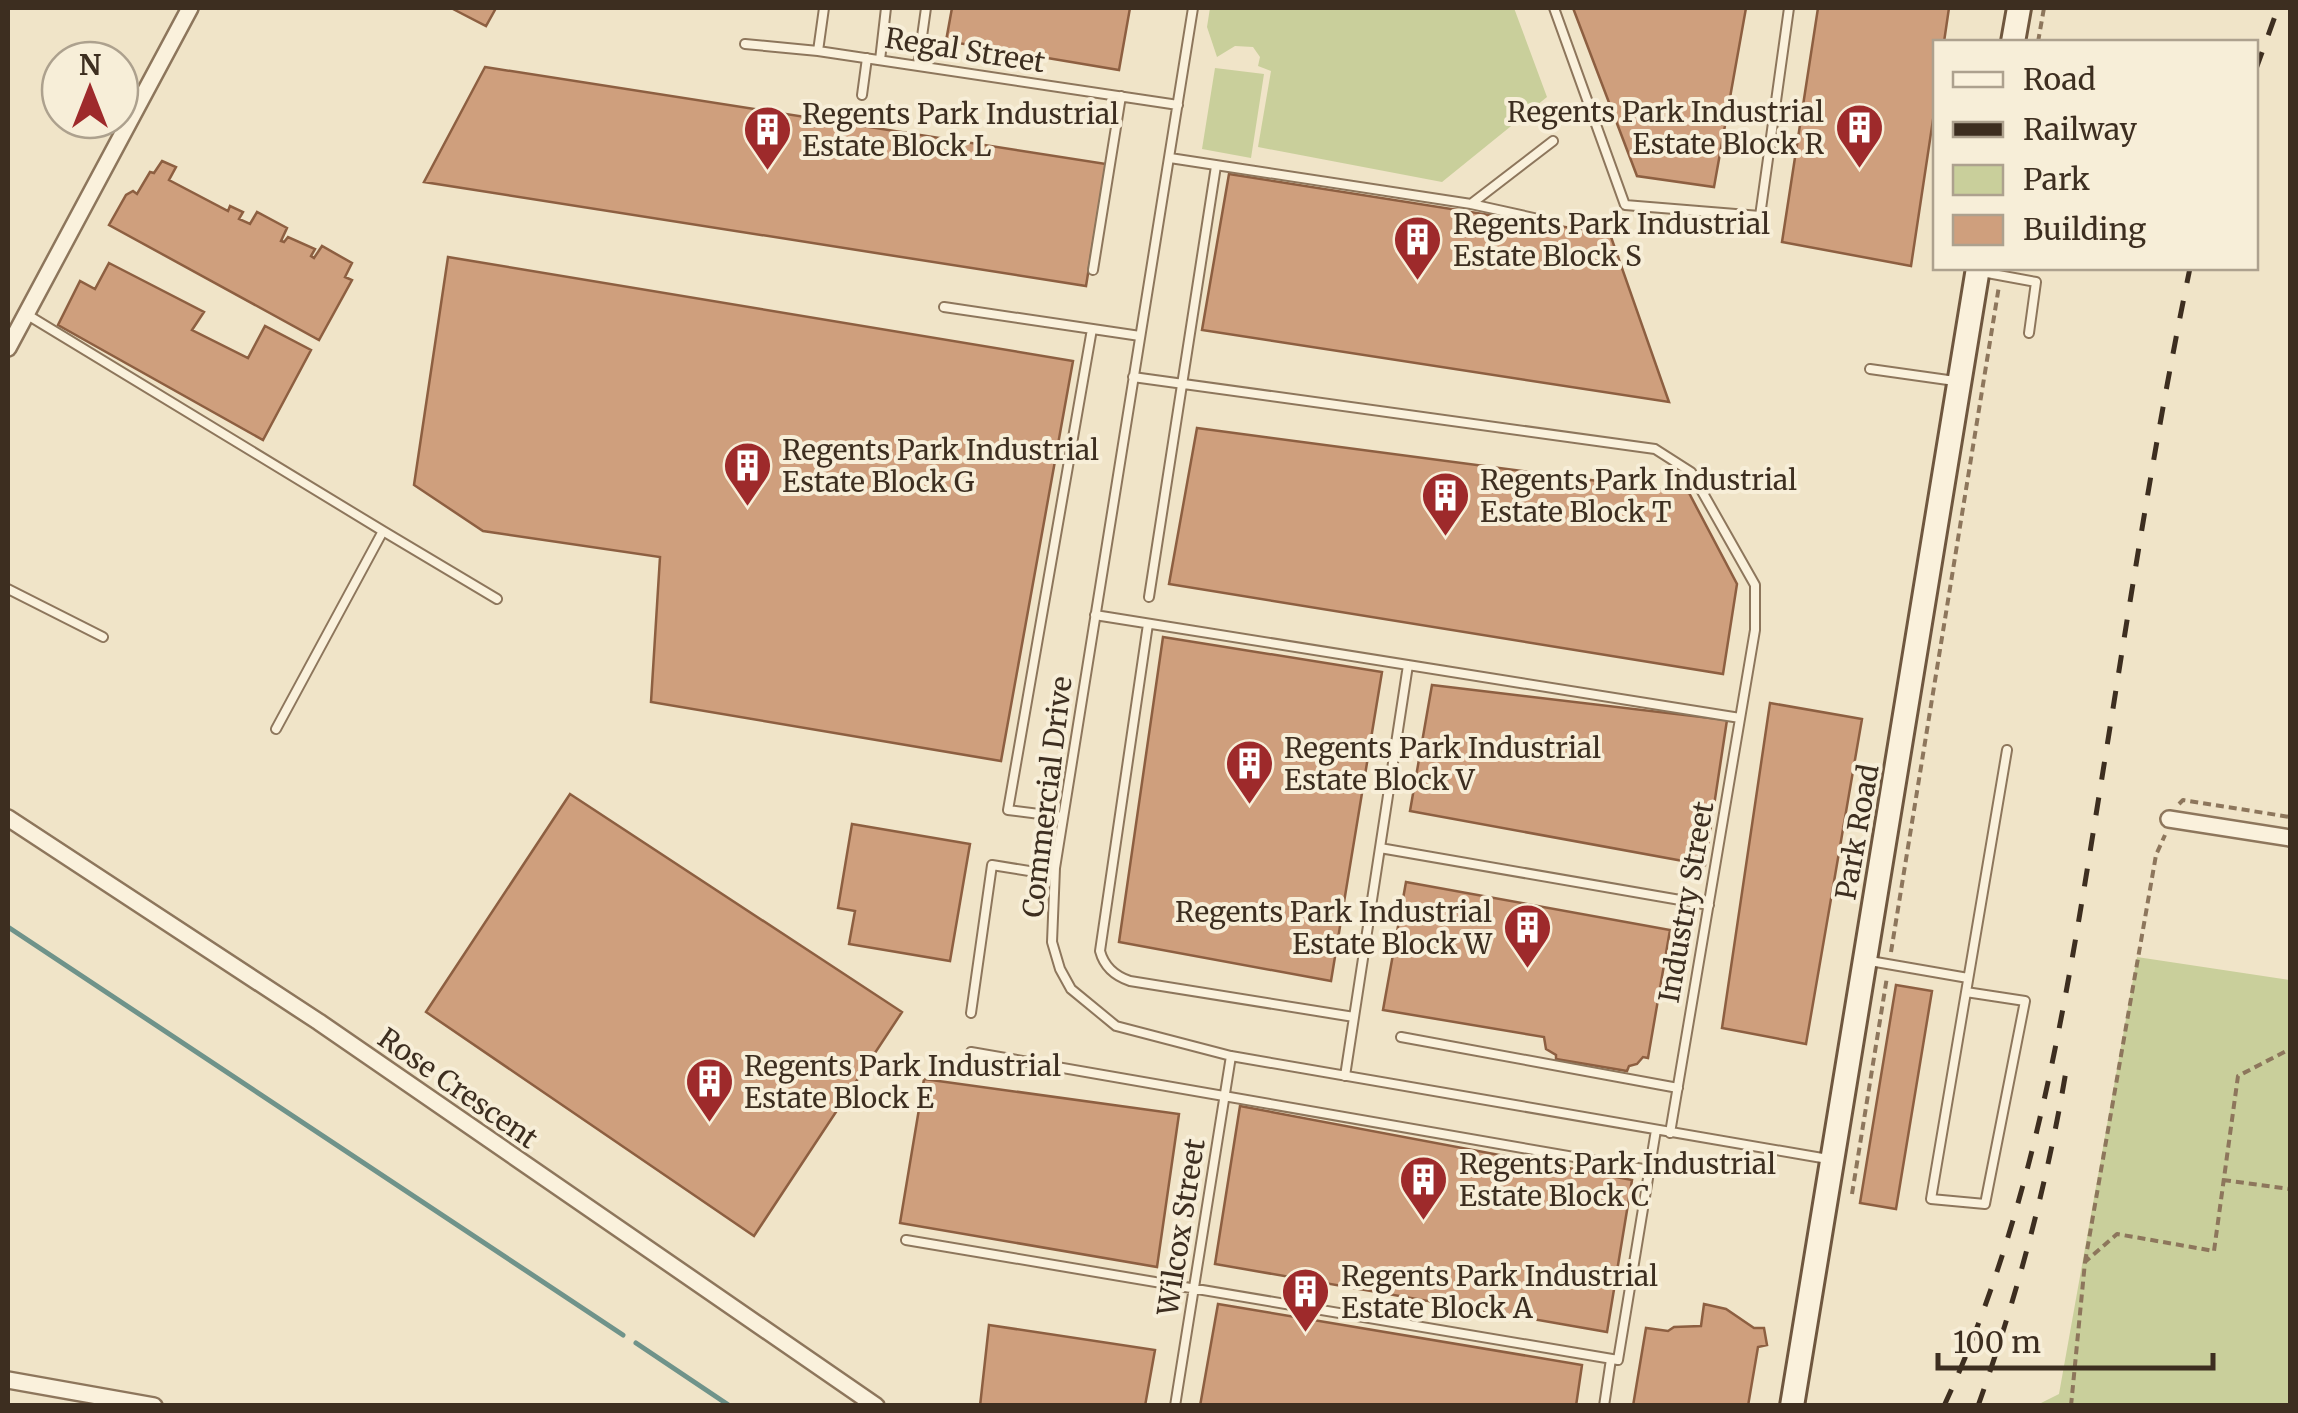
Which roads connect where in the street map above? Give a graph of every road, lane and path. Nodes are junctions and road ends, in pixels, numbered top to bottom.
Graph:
1 (190, 8) edge
2 (824, 8) edge
3 (886, 8) edge
4 (926, 8) edge
5 (1193, 8) edge
6 (1554, 8) edge
7 (1789, 8) edge
8 (2019, 8) edge
9 (2044, 8) edge
10 (2014, 40) edge
11 (2038, 40) edge
12 (745, 44) dead end
13 (818, 51) junction
14 (866, 58) junction
15 (880, 60) junction
16 (918, 65) junction
17 (862, 95) dead end
18 (1121, 96) junction
19 (1178, 105) junction
20 (1553, 141) dead end
21 (1170, 158) junction
22 (1216, 166) junction
23 (1472, 204) junction
24 (1543, 220) dead end
25 (1094, 270) dead end
26 (1985, 271) edge
27 (944, 308) dead end
28 (26, 314) junction
29 (1092, 330) junction
30 (2029, 333) dead end
31 (1140, 336) junction
32 (8, 348) edge
33 (1870, 369) dead end
34 (1134, 377) junction
35 (1960, 382) junction
36 (1181, 384) junction
37 (383, 531) junction
38 (8, 589) edge
39 (1148, 597) dead end
40 (497, 599) dead end
41 (1094, 615) junction
42 (1148, 624) junction
43 (103, 637) dead end
44 (1408, 665) junction
45 (1740, 718) junction
46 (276, 729) dead end
47 (2007, 750) dead end
48 (1063, 817) junction
49 (8, 818) edge
50 (2167, 826) joint
51 (2290, 838) edge
52 (1380, 848) junction
53 (1054, 875) junction
54 (1708, 905) junction
55 (1878, 962) junction
56 (1968, 978) junction
57 (1966, 992) junction
58 (971, 1013) dead end
59 (1354, 1017) junction
60 (1401, 1038) dead end
61 (2290, 1049) edge
62 (971, 1052) dead end
63 (1231, 1056) junction
64 (1345, 1076) junction
65 (1678, 1088) junction
66 (1224, 1097) junction
67 (1656, 1130) junction
68 (1670, 1133) junction
69 (1832, 1160) junction
70 (1650, 1170) junction
71 (2223, 1180) junction
72 (2290, 1189) edge
73 (1852, 1194) dead end
74 (906, 1240) dead end
75 (2086, 1262) junction
76 (1193, 1290) junction
77 (1612, 1359) junction
78 (8, 1380) edge
79 (154, 1406) edge
80 (876, 1406) edge
81 (1175, 1406) edge
82 (1604, 1406) edge
83 (1792, 1406) edge
84 (2071, 1406) edge

1 - 28 street
2 - 13 lane
3 - 15 lane
4 - 16 lane
5 - 19 lane, Commercial Drive
6 - 7 lane
8 - 10 main road
9 - 11 path
12 - 13 lane, Regal Street
13 - 14 lane, Regal Street
14 - 15 lane, Regal Street
14 - 17 lane
15 - 16 lane, Regal Street
16 - 18 lane, Regal Street
18 - 19 lane, Regal Street
18 - 25 lane
19 - 21 lane, Commercial Drive
20 - 23 lane
21 - 22 lane
21 - 31 lane, Commercial Drive
22 - 23 lane
22 - 36 lane
23 - 24 lane
26 - 30 lane
26 - 35 main road, Park Road
26 - 55 path
27 - 29 lane
28 - 32 street
28 - 37 lane
29 - 31 lane
29 - 48 lane
31 - 34 lane, Commercial Drive
33 - 35 lane
34 - 36 lane
34 - 41 lane, Commercial Drive
35 - 55 main road, Park Road
36 - 39 lane
36 - 45 lane, Industry Street
37 - 40 lane
37 - 46 lane
38 - 43 lane
41 - 42 lane
41 - 48 lane, Commercial Drive
42 - 44 lane
42 - 59 lane
44 - 45 lane
44 - 52 lane
45 - 54 lane, Industry Street
47 - 56 lane
48 - 53 lane, Commercial Drive
49 - 80 street, Rose Crescent
50 - 51 street
50 - 75 path
52 - 54 lane
52 - 59 lane
53 - 58 lane
53 - 63 lane, Commercial Drive
54 - 65 lane, Industry Street
55 - 56 lane
55 - 69 main road, Park Road
55 - 73 path
56 - 57 lane
57 - 57 lane
59 - 64 lane
60 - 65 lane
61 - 71 path
62 - 66 lane
63 - 64 lane, Commercial Drive
63 - 66 lane, Wilcox Street
64 - 67 lane, Commercial Drive
65 - 68 lane, Industry Street
66 - 70 lane
66 - 76 lane, Wilcox Street
67 - 68 lane, Commercial Drive
67 - 70 lane
68 - 69 lane, Commercial Drive
69 - 83 main road, Park Road
70 - 77 lane
71 - 72 path
71 - 75 path
74 - 76 lane
75 - 84 path
76 - 77 lane
76 - 81 lane, Wilcox Street
77 - 82 lane
78 - 79 street

